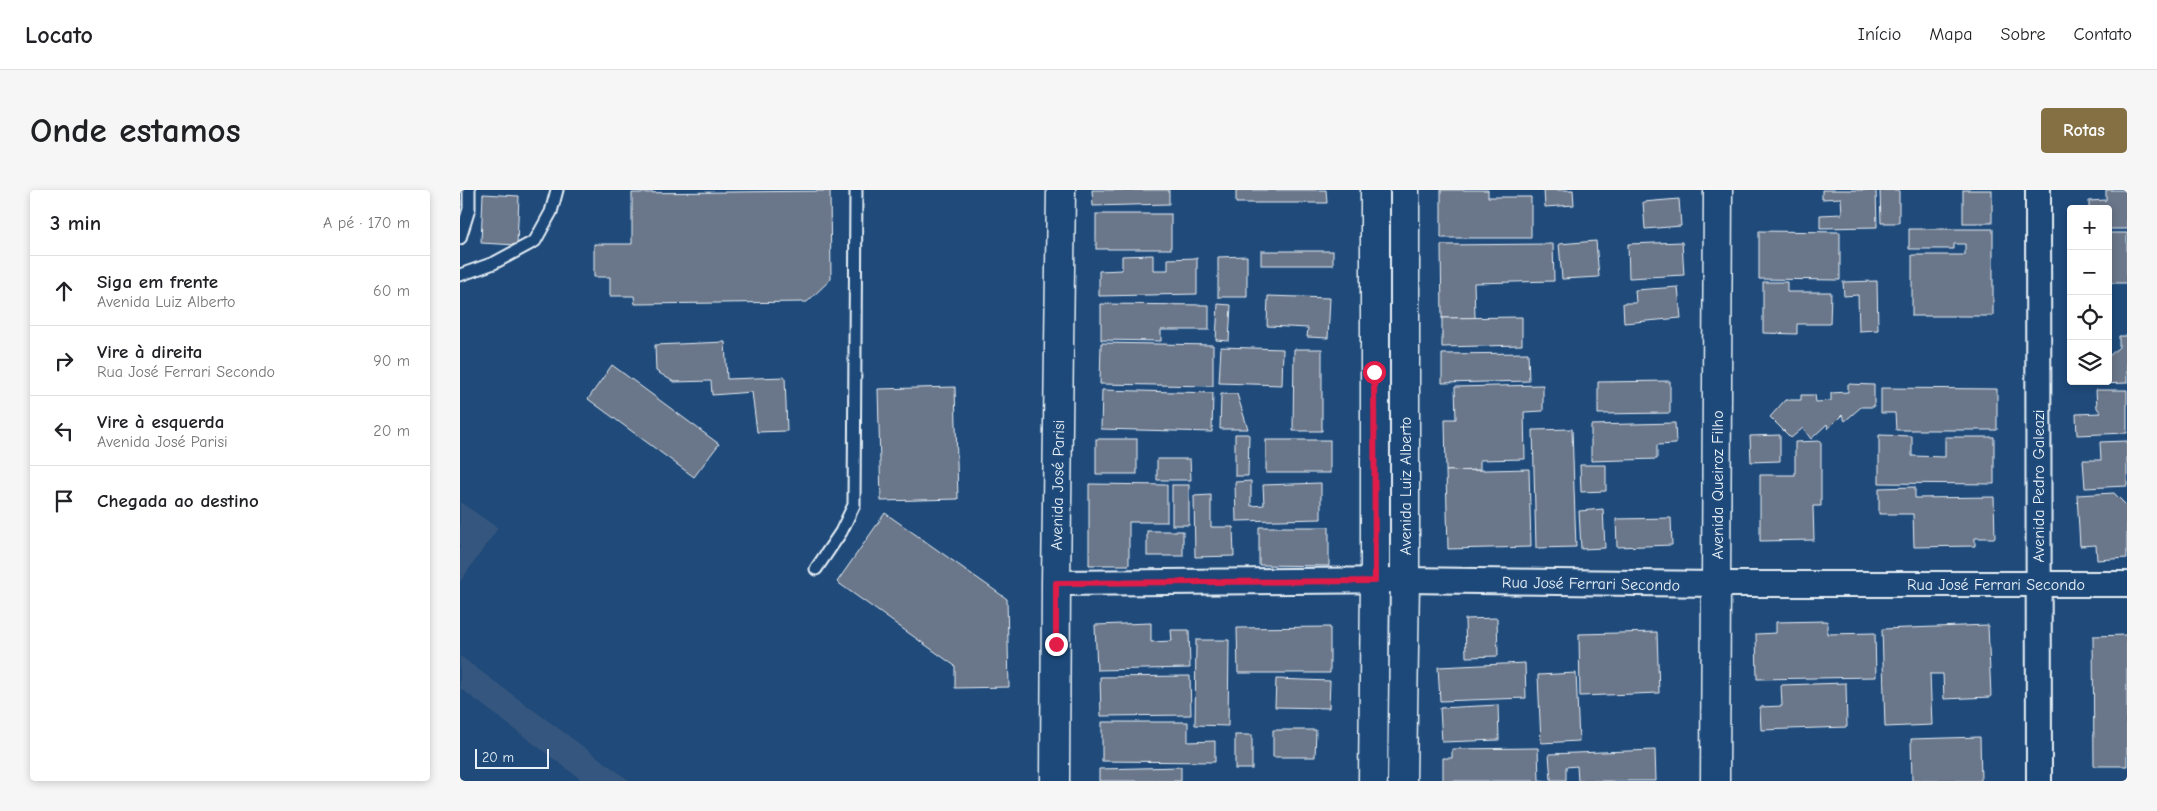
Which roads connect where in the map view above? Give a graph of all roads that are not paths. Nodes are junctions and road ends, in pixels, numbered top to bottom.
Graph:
1 (469, 190) edge
2 (557, 190) edge
3 (856, 190) edge
4 (1061, 190) edge
5 (1375, 190) edge
6 (1405, 190) edge
7 (1718, 190) edge
8 (2038, 190) edge
9 (460, 238) edge
10 (460, 275) edge
11 (816, 569) dead end
12 (1405, 580) junction
13 (1375, 581) junction
14 (1056, 583) junction
15 (2038, 583) junction
16 (1716, 584) junction
17 (2127, 584) edge
18 (1056, 781) edge
19 (1373, 781) edge
20 (1402, 781) edge
21 (1715, 781) edge
22 (2039, 781) edge

1 - 9 lane
2 - 10 lane
3 - 11 lane
4 - 14 street, Avenida José Parisi
5 - 13 street, Avenida Luiz Alberto
6 - 12 street, Avenida Luiz Alberto
7 - 16 street, Avenida Queiroz Filho
8 - 15 street, Avenida Pedro Galeazi
12 - 13 street, Rua José Ferrari Secondo
12 - 16 street, Rua José Ferrari Secondo
12 - 20 street, Avenida Luiz Alberto
13 - 14 street, Rua José Ferrari Secondo
13 - 19 street, Avenida Luiz Alberto
14 - 18 street, Avenida José Parisi
15 - 16 street, Rua José Ferrari Secondo
15 - 17 street, Rua José Ferrari Secondo
15 - 22 street, Avenida Pedro Galeazi
16 - 21 street, Avenida Queiroz Filho

